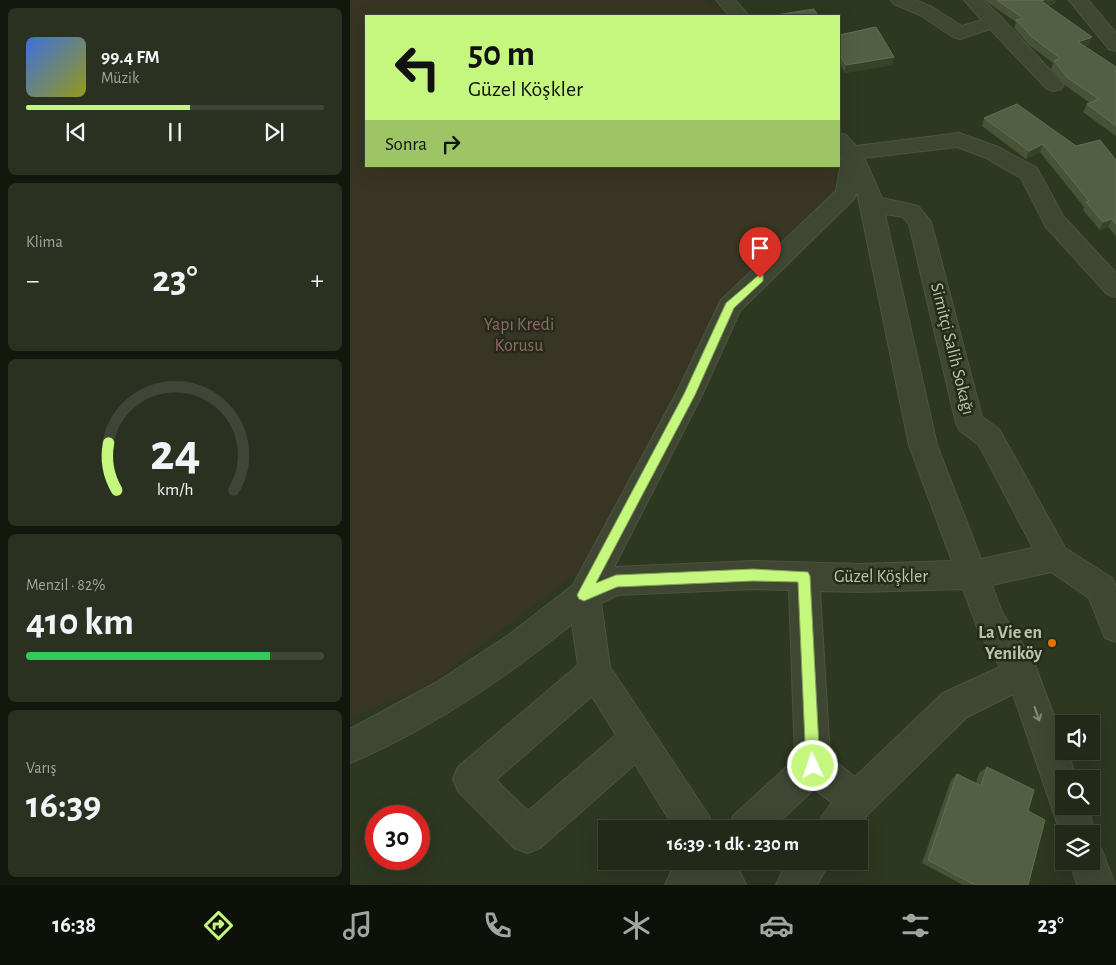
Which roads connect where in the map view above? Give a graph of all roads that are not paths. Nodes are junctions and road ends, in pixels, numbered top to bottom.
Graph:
1 (725, 0) edge
2 (900, 0) edge
3 (974, 0) edge
4 (1078, 0) edge
5 (739, 15) edge
6 (995, 21) junction
7 (1116, 45) edge
8 (1054, 85) dead end
9 (848, 150) edge
10 (872, 204) junction
11 (1070, 238) junction
12 (1116, 288) edge
13 (1116, 302) edge
14 (1054, 558) junction
15 (972, 575) junction
16 (804, 576) junction
17 (584, 595) junction
18 (1116, 627) edge
19 (595, 672) junction
20 (1022, 673) junction
21 (639, 738) junction
22 (354, 748) edge
23 (813, 766) junction
24 (1056, 770) edge
25 (856, 800) junction
26 (690, 820) edge
27 (756, 820) edge
28 (842, 820) edge
29 (702, 870) edge
30 (719, 870) edge
31 (806, 870) edge
32 (1091, 870) edge
33 (684, 885) edge
34 (728, 885) edge
35 (795, 885) edge
36 (1096, 885) edge

1 - 5 street
2 - 6 street
3 - 6 street
4 - 7 street
6 - 8 street
9 - 10 street
9 - 11 street
9 - 17 street
10 - 14 street, Simitçi Salih Sokağı
10 - 15 street
11 - 12 street
11 - 13 street
14 - 15 street, Güzel Köşkler
14 - 18 street, Simitçi Salih Sokağı
15 - 16 street, Güzel Köşkler
15 - 20 street
16 - 17 street, Güzel Köşkler
16 - 23 street
17 - 19 street
17 - 22 street
19 - 21 street
19 - 21 street
20 -> 24 street
20 - 25 street
21 - 26 street
23 - 25 street
23 - 27 street
25 - 28 street
29 - 33 street
30 - 34 street
31 - 35 street
32 - 36 street

